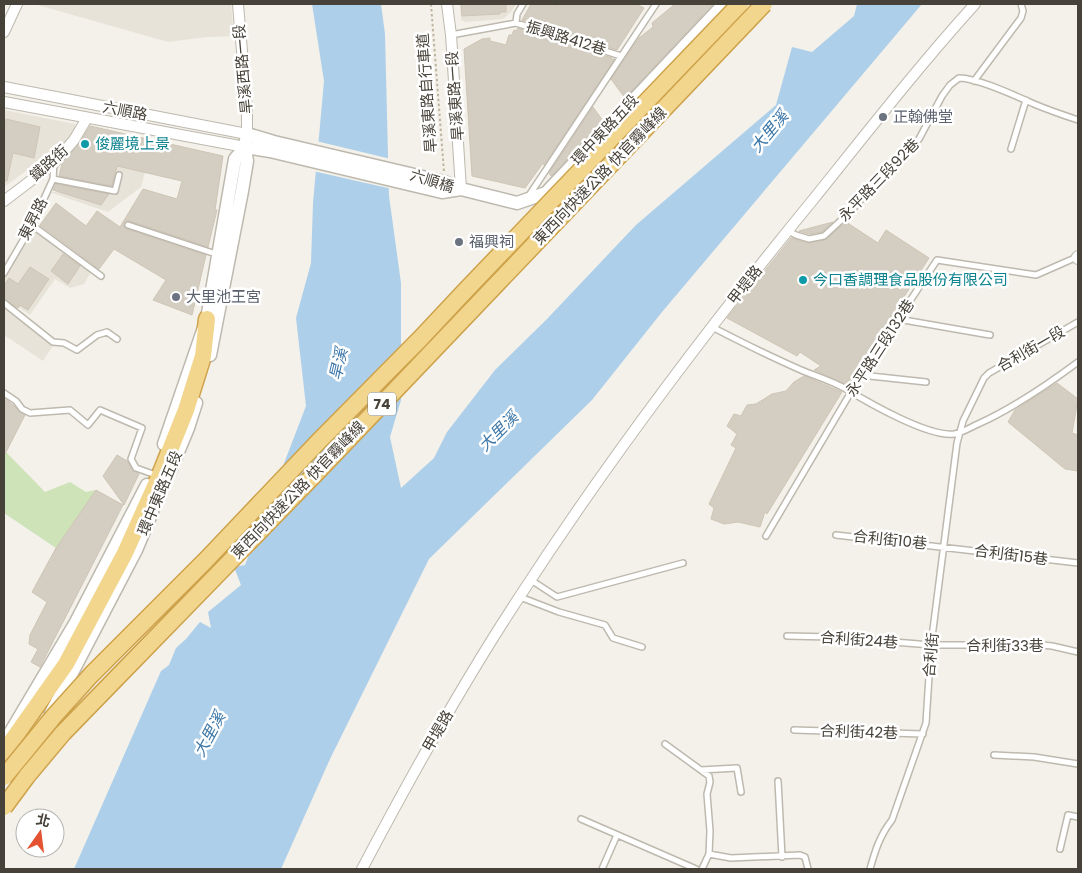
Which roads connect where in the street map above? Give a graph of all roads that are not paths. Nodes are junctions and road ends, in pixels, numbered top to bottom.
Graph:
1 (17, 4) edge
2 (238, 4) edge
3 (448, 4) edge
4 (523, 4) edge
5 (656, 4) edge
6 (724, 4) edge
7 (740, 4) edge
8 (764, 4) edge
9 (975, 4) edge
10 (1021, 4) edge
11 (516, 23) junction
12 (4, 32) edge
13 (451, 34) junction
14 (621, 56) junction
15 (974, 81) junction
16 (4, 87) edge
17 (1026, 100) junction
18 (4, 102) edge
19 (87, 118) junction
20 (1078, 120) edge
21 (246, 141) junction
22 (1011, 149) dead end
23 (54, 163) junction
24 (120, 175) dead end
25 (53, 178) junction
26 (461, 189) junction
27 (4, 201) edge
28 (525, 201) junction
29 (32, 225) junction
30 (128, 225) dead end
31 (787, 231) junction
32 (219, 255) junction
33 (1078, 257) edge
34 (4, 273) edge
35 (101, 276) dead end
36 (4, 303) edge
37 (207, 319) joint
38 (898, 319) junction
39 (1078, 322) edge
40 (712, 328) junction
41 (990, 335) dead end
42 (117, 339) dead end
43 (1078, 362) edge
44 (1075, 368) edge
45 (861, 375) junction
46 (926, 382) dead end
47 (850, 392) junction
48 (4, 393) edge
49 (960, 432) junction
50 (156, 474) junction
51 (836, 534) dead end
52 (766, 536) dead end
53 (944, 546) junction
54 (682, 563) dead end
55 (1078, 563) edge
56 (531, 580) junction
57 (519, 597) junction
58 (787, 636) dead end
59 (931, 645) junction
60 (642, 647) dead end
61 (1078, 652) edge
62 (794, 730) dead end
63 (923, 734) junction
64 (665, 744) dead end
65 (4, 745) edge
66 (4, 752) edge
67 (994, 755) dead end
68 (4, 759) edge
69 (1078, 764) edge
70 (701, 770) junction
71 (21, 773) junction
72 (4, 777) edge
73 (778, 781) dead end
74 (741, 792) dead end
75 (4, 807) edge
76 (4, 815) edge
77 (1078, 817) edge
78 (581, 819) dead end
79 (617, 835) junction
80 (1060, 849) dead end
81 (709, 854) junction
82 (782, 856) junction
83 (362, 869) edge
84 (602, 869) edge
85 (696, 869) edge
86 (702, 869) edge
87 (808, 869) edge
88 (870, 869) edge

1 - 12 street
2 - 21 street, 旱溪西路一段
3 - 13 street, 旱溪東路一段
4 - 11 lane
5 - 14 lane, 振興路412巷
6 - 28 street, 環中東路五段
7 - 72 highway, 東西向快速公路 快官霧峰線 / 74, bridge
8 - 75 highway, 東西向快速公路 快官霧峰線 / 74, bridge
9 - 31 street, 甲堤路
10 - 15 lane
11 - 13 lane, 振興路412巷
11 - 14 lane, 振興路412巷
13 - 26 street, 旱溪東路一段
14 - 28 lane, 振興路412巷
15 - 17 lane, 永平路三段92巷
15 - 31 lane, 永平路三段92巷
16 - 21 street, 六順路
17 - 20 lane, 永平路三段92巷
17 - 22 lane
18 - 19 street, 六順路
19 - 21 street, 六順路
19 - 23 street, 鐵路街
21 - 26 street, 六順橋
21 - 26 street, 六順橋
21 - 32 street
21 - 71 street, 環中東路五段
23 - 25 lane, 東昇路
23 - 27 street, 鐵路街
24 - 25 lane
25 - 29 lane, 東昇路
26 - 28 street
29 - 34 lane, 東昇路
29 - 35 lane
30 - 32 lane
31 - 40 street, 甲堤路
32 - 37 street
33 - 38 lane, 永平路三段132巷
36 - 42 lane
37 - 50 highway
38 - 41 lane
38 - 45 lane, 永平路三段132巷
39 - 49 lane, 合利街一段
40 - 47 lane
40 - 56 street, 甲堤路
43 - 44 lane
44 - 49 lane
45 - 46 lane
45 - 47 lane, 永平路三段132巷
47 - 49 lane
47 - 52 lane, 永平路三段132巷
48 - 50 lane
49 - 53 lane, 合利街
50 - 65 street, 環中東路五段
50 - 66 highway
51 - 53 lane, 合利街10巷
53 - 55 lane, 合利街15巷
53 - 59 lane, 合利街
54 - 56 lane
56 - 57 street, 甲堤路
57 - 60 lane
57 - 83 street, 甲堤路
58 - 59 lane, 合利街24巷
59 - 61 lane, 合利街33巷
59 - 63 lane, 合利街
62 - 63 lane, 合利街42巷
63 - 88 lane, 合利街
64 - 70 lane
67 - 69 lane
68 - 71 street
70 - 74 lane
70 - 81 lane
71 - 76 street, 環中東路五段
73 - 82 lane
77 - 80 lane
78 - 79 lane
79 - 84 lane
79 - 85 lane
81 - 82 lane
81 - 86 lane
82 - 87 lane

